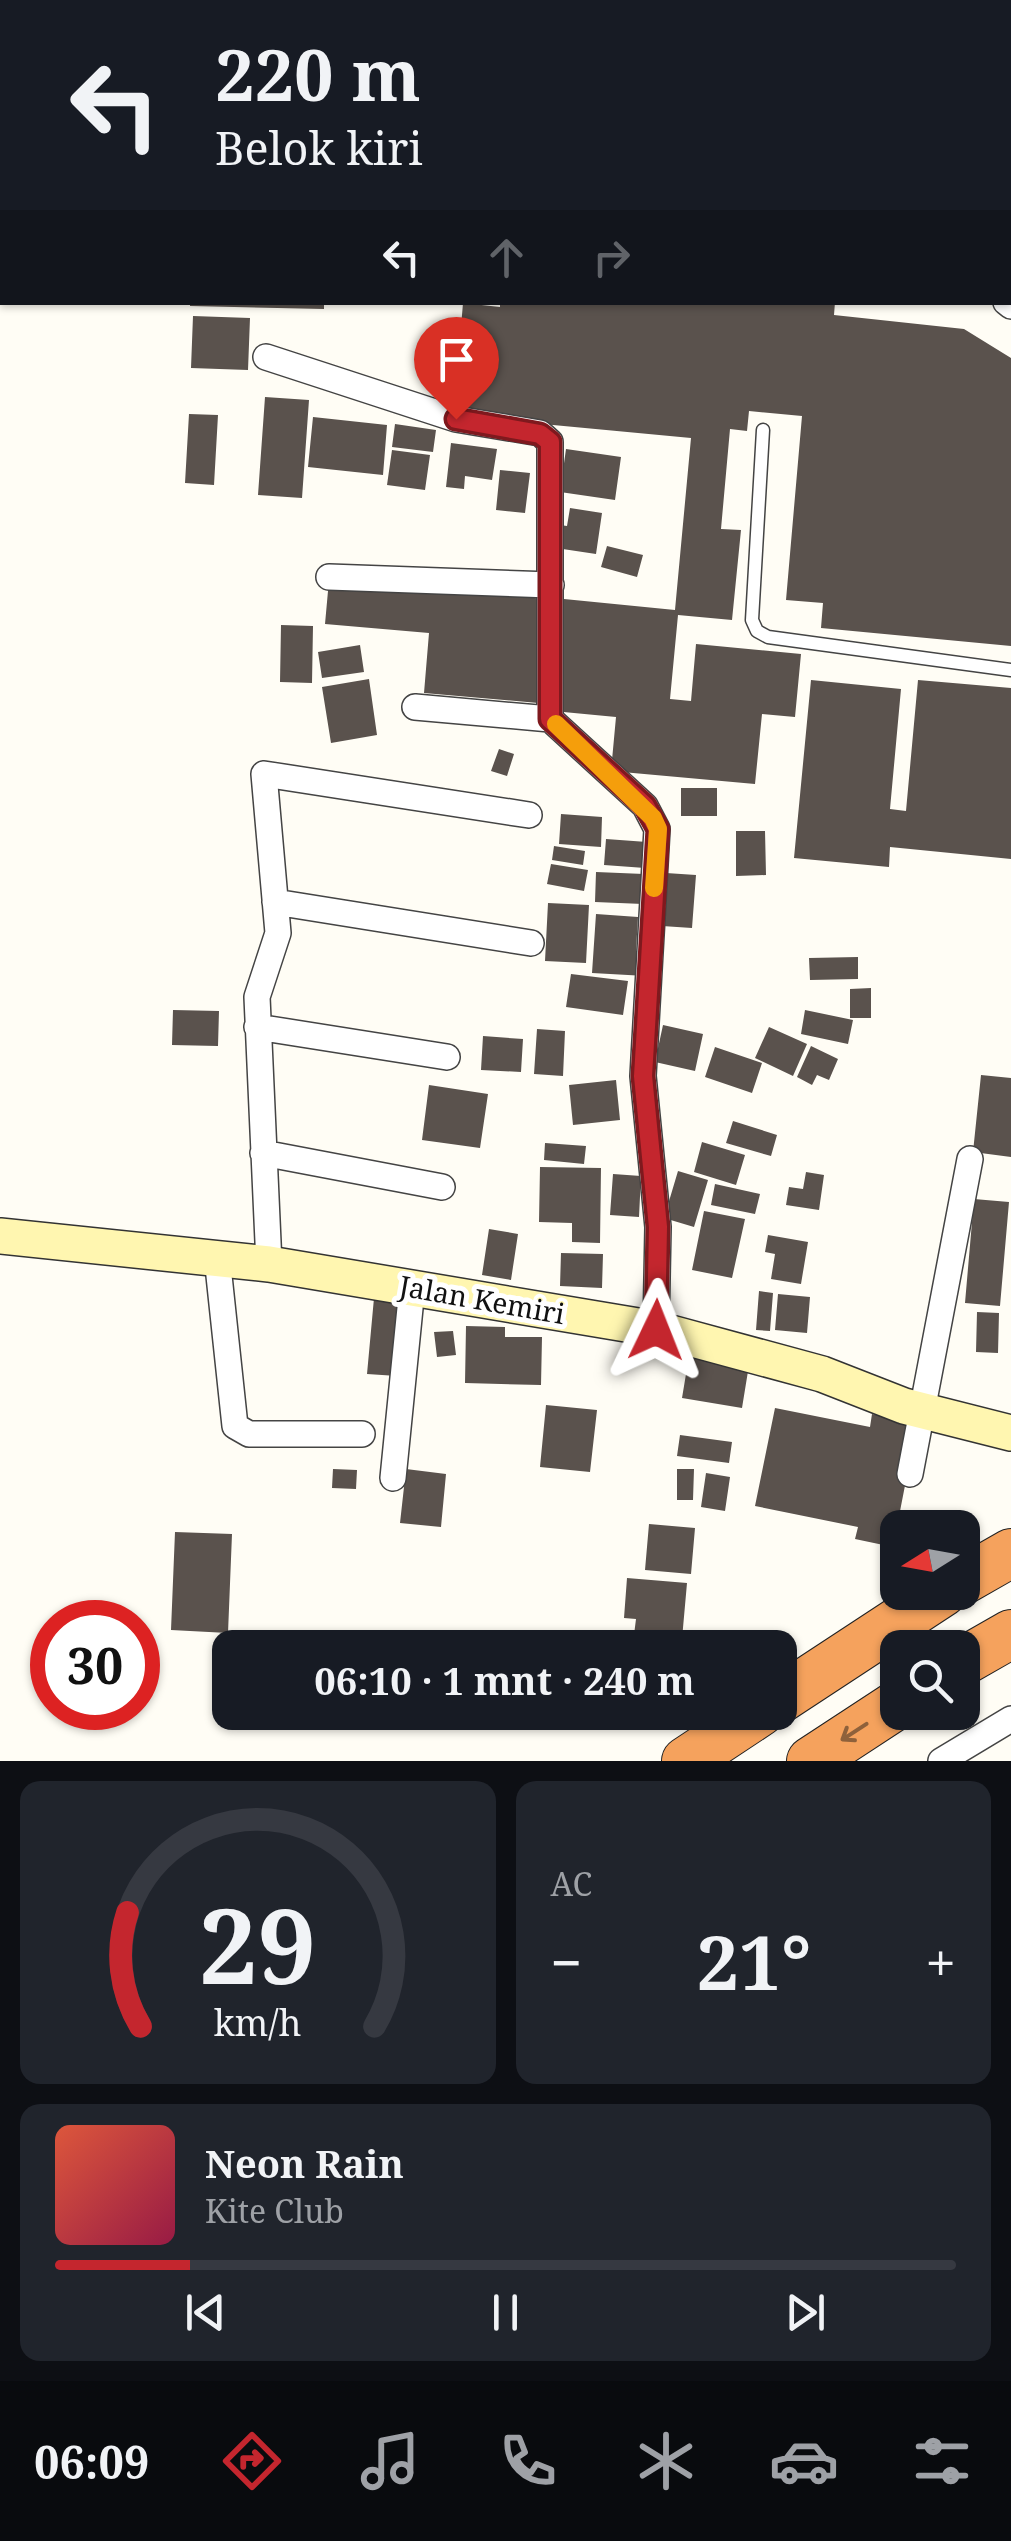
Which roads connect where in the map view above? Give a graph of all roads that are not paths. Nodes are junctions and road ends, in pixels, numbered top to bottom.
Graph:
1 (266, 357) dead end
2 (762, 430) dead end
3 (329, 577) dead end
4 (550, 585) junction
5 (1011, 670) edge
6 (415, 708) dead end
7 (550, 719) junction
8 (530, 816) dead end
9 (276, 902) junction
10 (531, 943) dead end
11 (257, 1026) junction
12 (447, 1057) dead end
13 (263, 1153) junction
14 (970, 1159) dead end
15 (442, 1187) dead end
16 (0, 1236) edge
17 (216, 1257) junction
18 (269, 1264) junction
19 (412, 1288) junction
20 (656, 1330) junction
21 (922, 1411) junction
22 (1011, 1433) edge
23 (362, 1434) dead end
24 (910, 1474) dead end
25 (393, 1478) dead end
26 (1011, 1553) edge
27 (980, 1571) edge
28 (916, 1610) edge
29 (1011, 1634) edge
30 (980, 1652) edge
31 (797, 1688) edge
32 (880, 1716) edge
33 (1011, 1719) edge
34 (733, 1730) edge
35 (686, 1761) edge
36 (810, 1761) edge
37 (941, 1761) edge

1 - 4 street
2 - 5 lane
3 - 4 street
4 - 7 street
6 - 7 street
7 - 20 street
8 - 9 street
9 - 10 street
9 - 11 street
11 - 12 street
11 - 13 street
13 - 15 street
13 - 18 street
14 - 21 street
16 - 17 street, Jalan Kemiri
17 - 18 street, Jalan Kemiri
17 - 23 street
18 - 19 street, Jalan Kemiri
19 - 20 street, Jalan Kemiri
19 - 25 street
20 - 21 street, Jalan Kemiri
21 - 22 street, Jalan Kemiri
21 - 24 street
26 - 27 highway
28 - 31 highway
29 - 30 highway
32 -> 36 highway
33 - 37 street
34 - 35 highway

